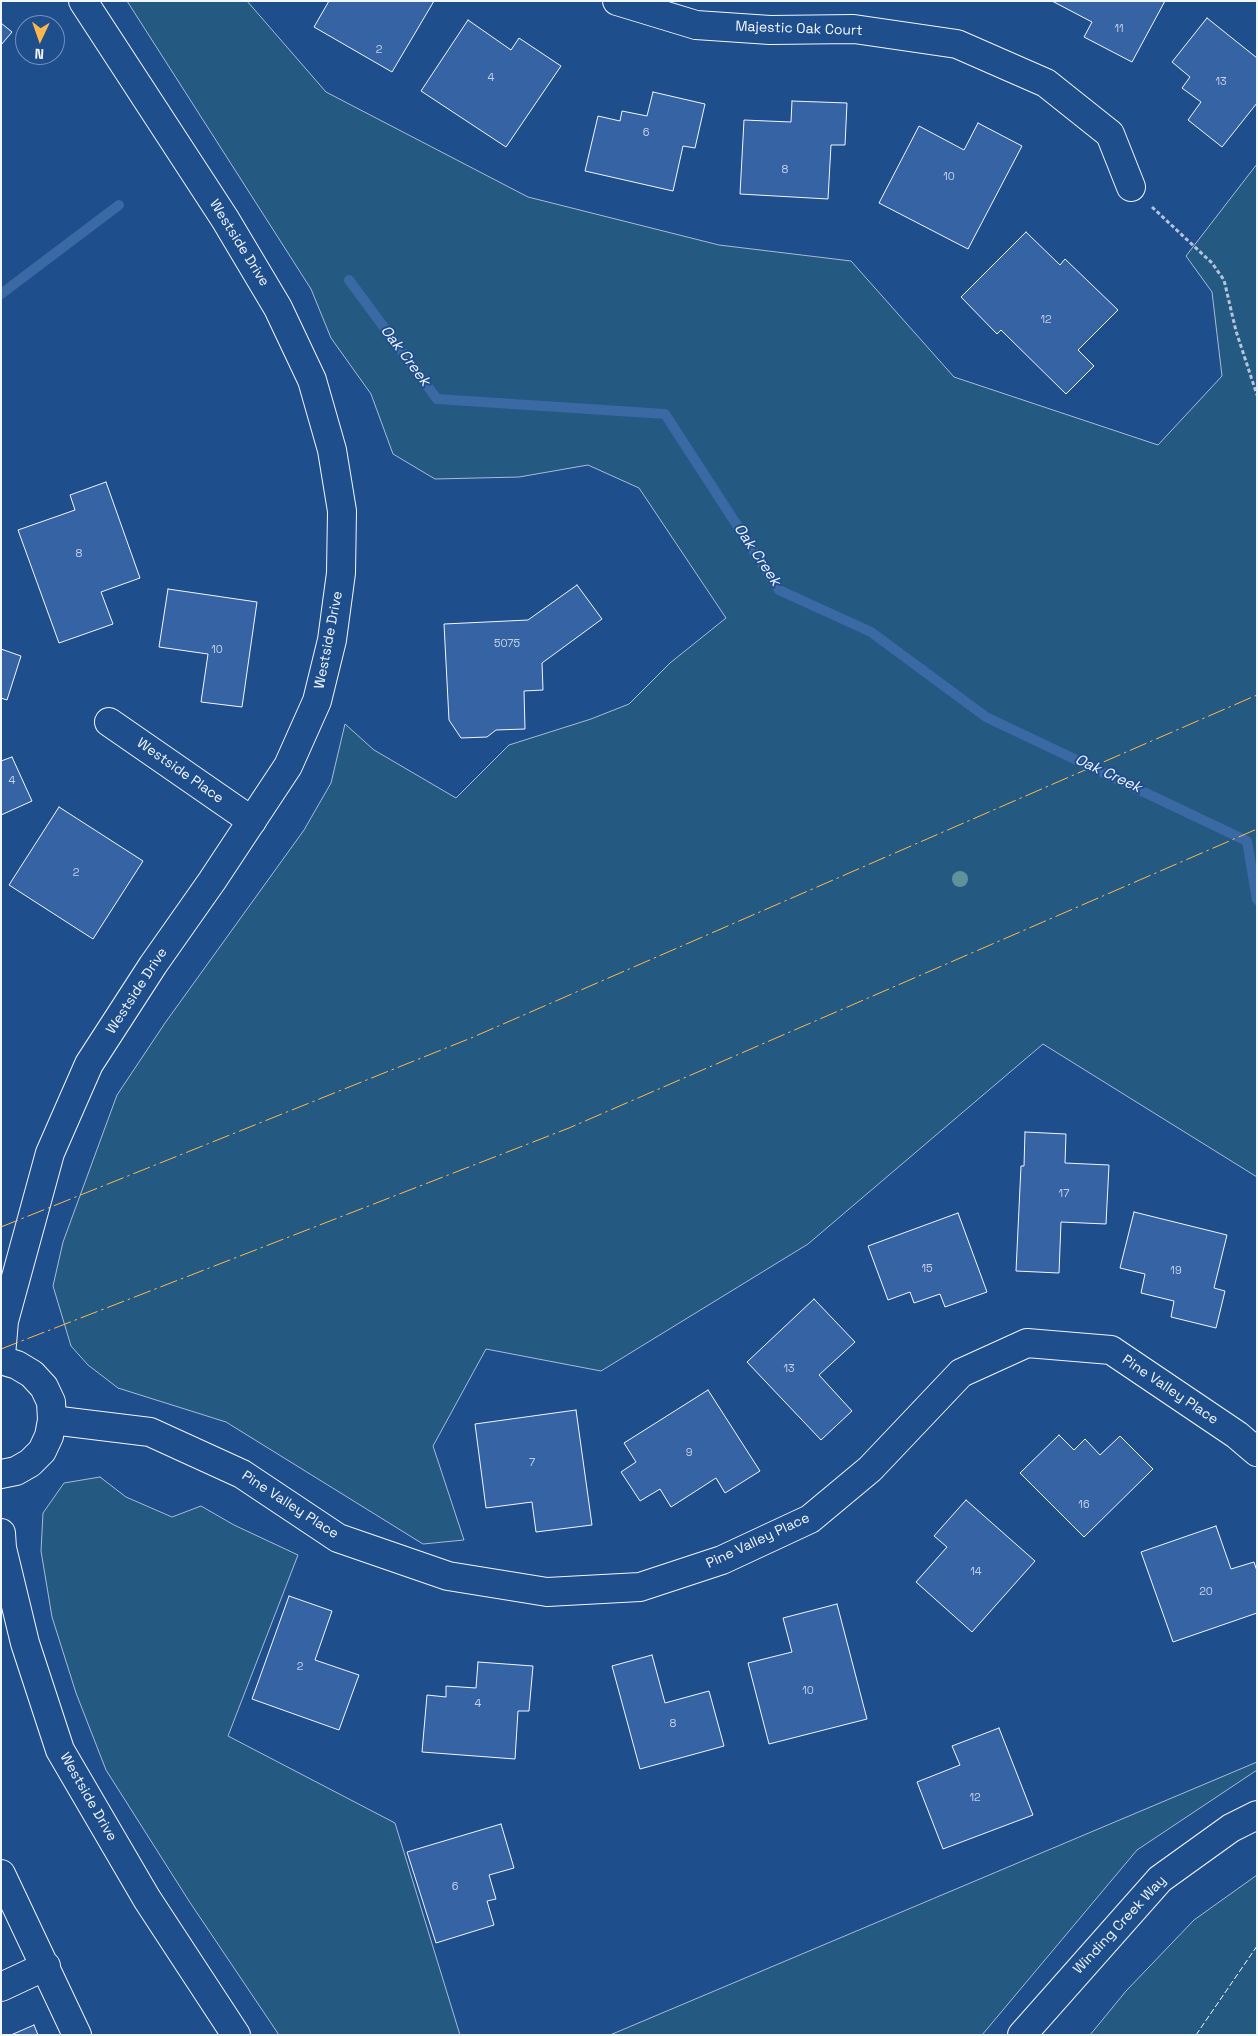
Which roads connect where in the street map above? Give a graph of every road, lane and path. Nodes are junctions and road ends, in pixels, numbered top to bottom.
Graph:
1 (82, 1) edge
2 (617, 1) edge
3 (1130, 187) joint
4 (1257, 395) edge
5 (109, 722) dead end
6 (252, 821) junction
7 (1, 1355) edge
8 (1, 1360) edge
9 (52, 1420) junction
10 (1257, 1452) edge
11 (1, 1474) edge
12 (1, 1533) edge
13 (1257, 1815) edge
14 (1, 1874) edge
15 (46, 1966) junction
16 (1, 1987) edge
17 (77, 2035) edge
18 (236, 2035) edge
19 (1022, 2035) edge

1 - 6 street, Westside Drive
2 - 3 street, Majestic Oak Court
3 - 4 path
5 - 6 street, Westside Place
6 - 7 street, Westside Drive
8 - 9 street
9 - 10 street, Pine Valley Place
9 - 11 street
12 - 18 street, Westside Drive
13 - 19 street, Winding Creek Way
14 - 15 street
15 - 16 street
15 - 17 street

